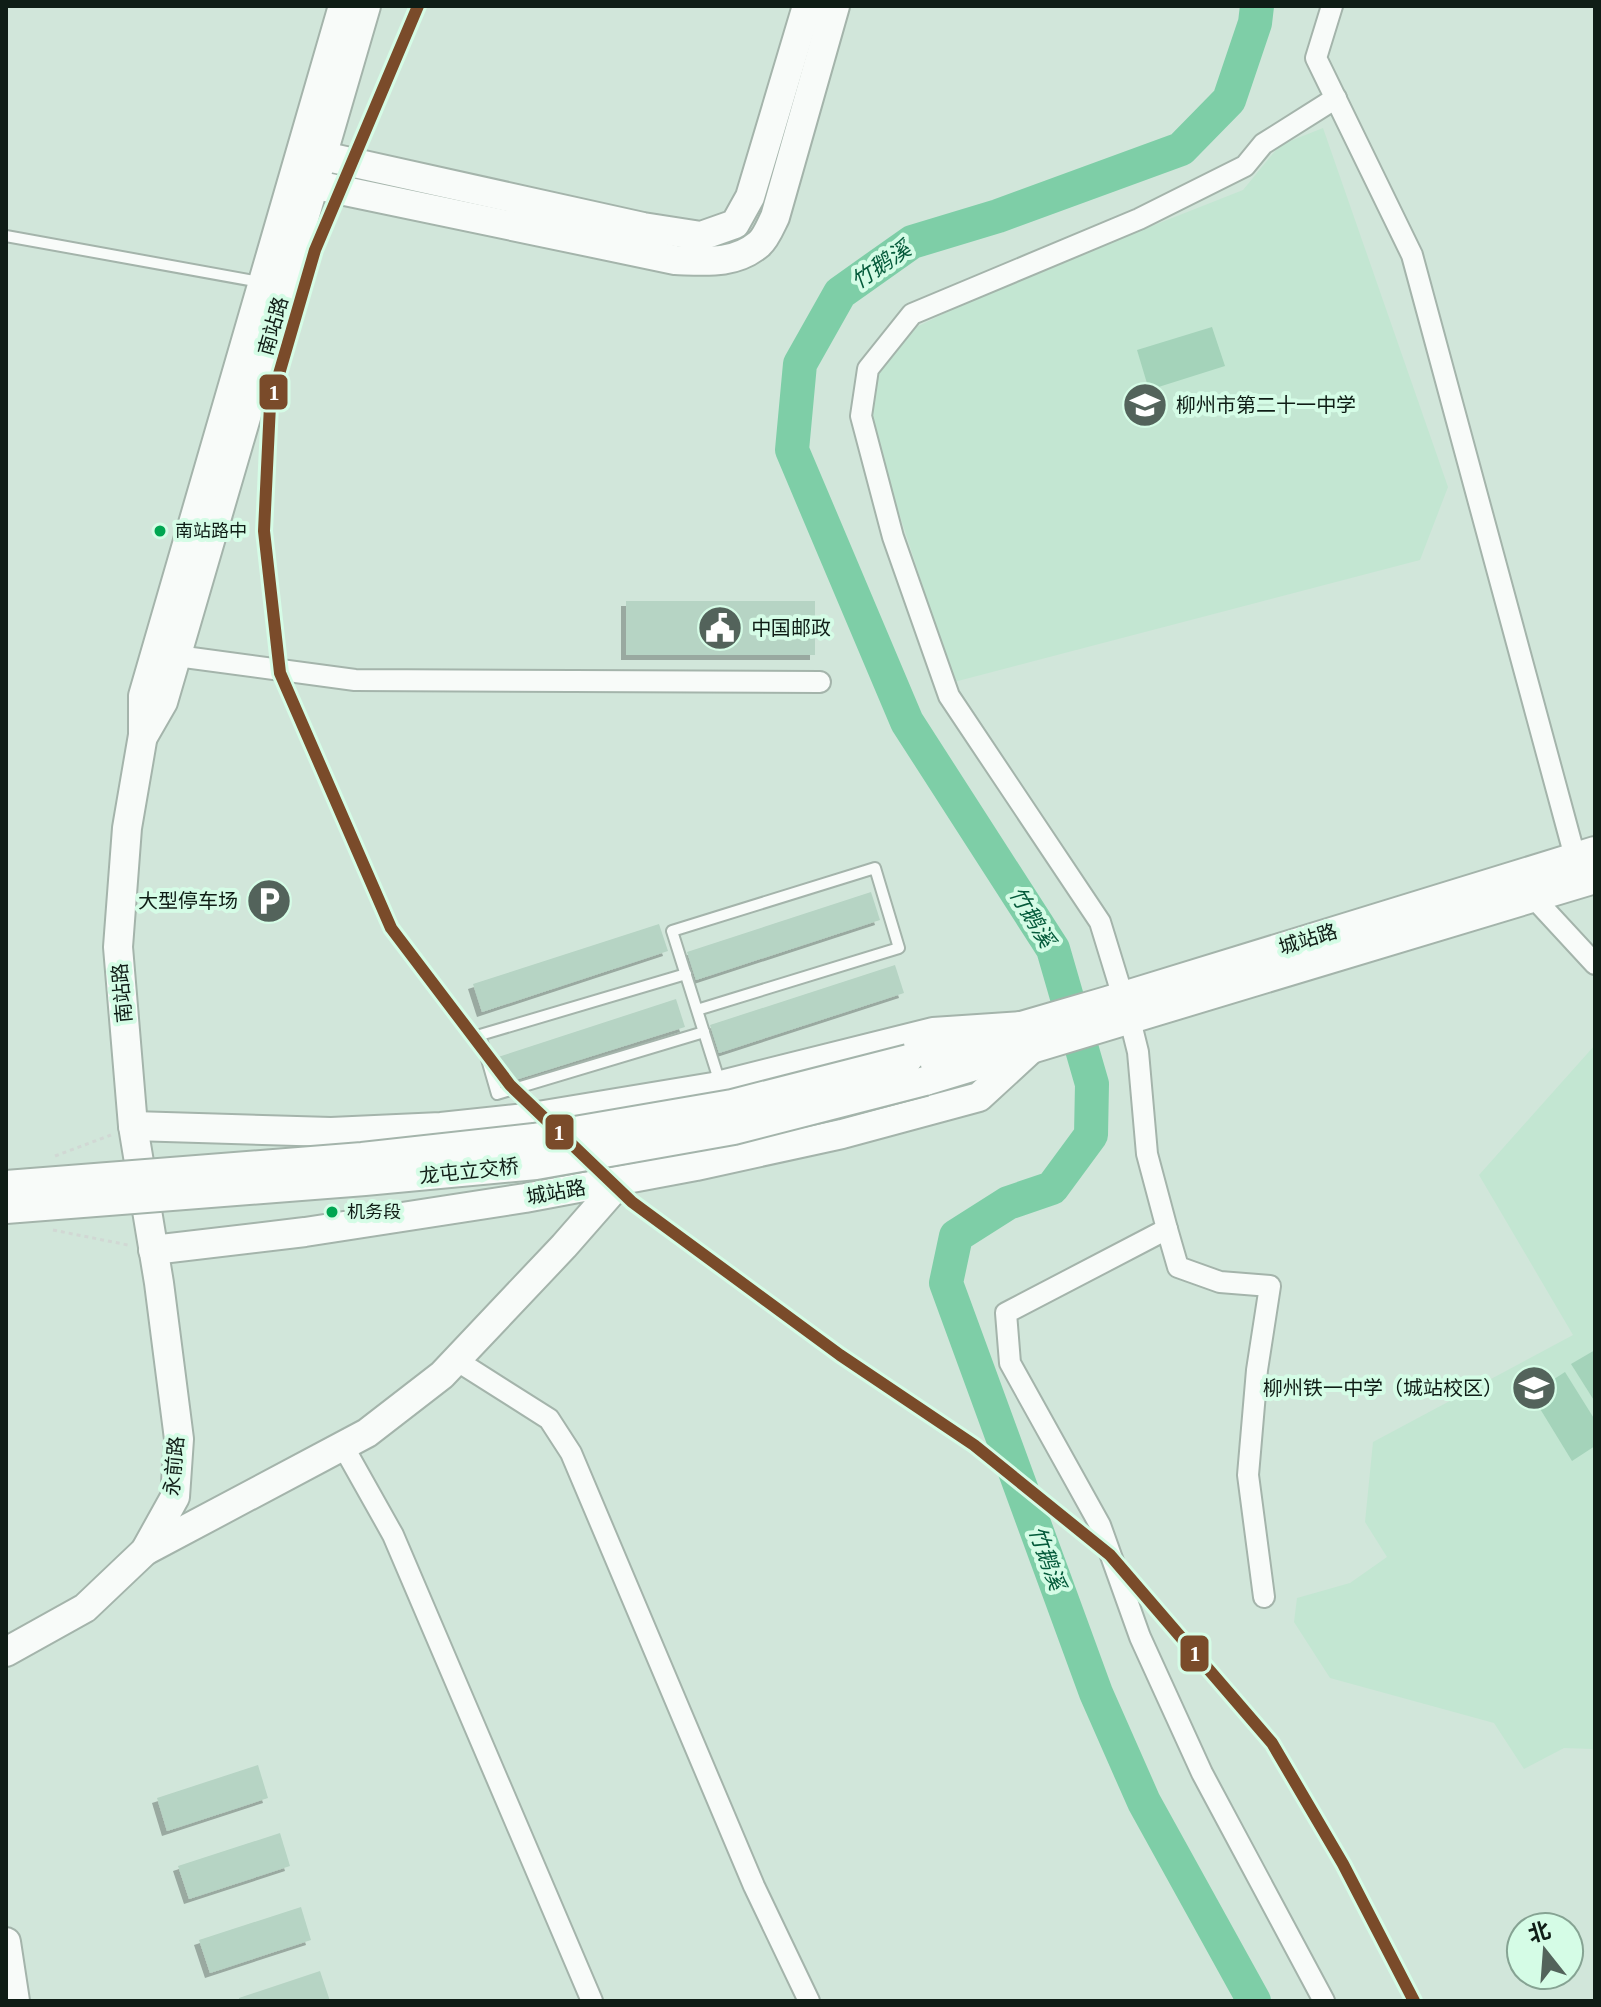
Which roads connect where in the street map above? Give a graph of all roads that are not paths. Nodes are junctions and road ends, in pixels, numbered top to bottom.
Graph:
1 (343, 6) edge
2 (366, 6) edge
3 (807, 6) edge
4 (835, 6) edge
5 (1332, 6) edge
6 (1336, 98) junction
7 (311, 153) junction
8 (303, 182) junction
9 (6, 236) edge
10 (262, 283) junction
11 (177, 656) junction
12 (820, 682) dead end
13 (143, 735) junction
14 (1585, 854) edge
15 (1595, 879) edge
16 (1530, 885) junction
17 (1595, 964) edge
18 (686, 974) junction
19 (697, 1010) junction
20 (1118, 1011) junction
21 (704, 1032) junction
22 (1031, 1037) junction
23 (916, 1070) junction
24 (720, 1085) junction
25 (133, 1126) junction
26 (621, 1181) junction
27 (6, 1185) edge
28 (6, 1209) edge
29 (1167, 1229) junction
30 (153, 1250) junction
31 (456, 1360) junction
32 (343, 1446) junction
33 (145, 1551) junction
34 (1264, 1597) dead end
35 (6, 1652) edge
36 (6, 1942) edge
37 (15, 2001) edge
38 (592, 2001) edge
39 (809, 2001) edge
40 (1324, 2001) edge

1 - 7 main road, 南站路
2 - 7 main road, 南站路
3 - 7 main road
4 - 8 main road
5 - 6 street
6 - 14 street
6 - 20 street
7 - 8 main road, 南站路
8 - 10 main road, 南站路
8 - 11 main road, 南站路
9 - 10 lane
10 - 13 main road, 南站路
11 - 12 street
11 - 13 main road, 南站路
13 - 25 main road, 南站路
14 - 16 main road, 城站路
15 - 16 main road, 城站路
16 - 17 street
16 - 20 main road, 城站路
18 - 19 lane
18 - 19 lane
18 - 21 lane
19 - 21 lane
20 - 22 main road, 城站路
20 - 29 street
21 - 24 lane
22 - 23 main road, 城站路
22 - 24 main road, 城站路
22 - 26 main road, 城站路
23 - 27 main road, 龙屯立交桥, bridge
23 - 28 main road, 龙屯立交桥, bridge
24 - 25 main road, 城站路
25 - 30 main road, 南站路
26 - 30 main road, 城站路
26 - 31 main road
29 - 34 street
29 - 40 street
30 - 33 main road, 永前路
31 - 32 main road
31 - 39 street
32 - 33 main road
32 - 38 street
33 - 35 main road, 永前路
36 - 37 main road

